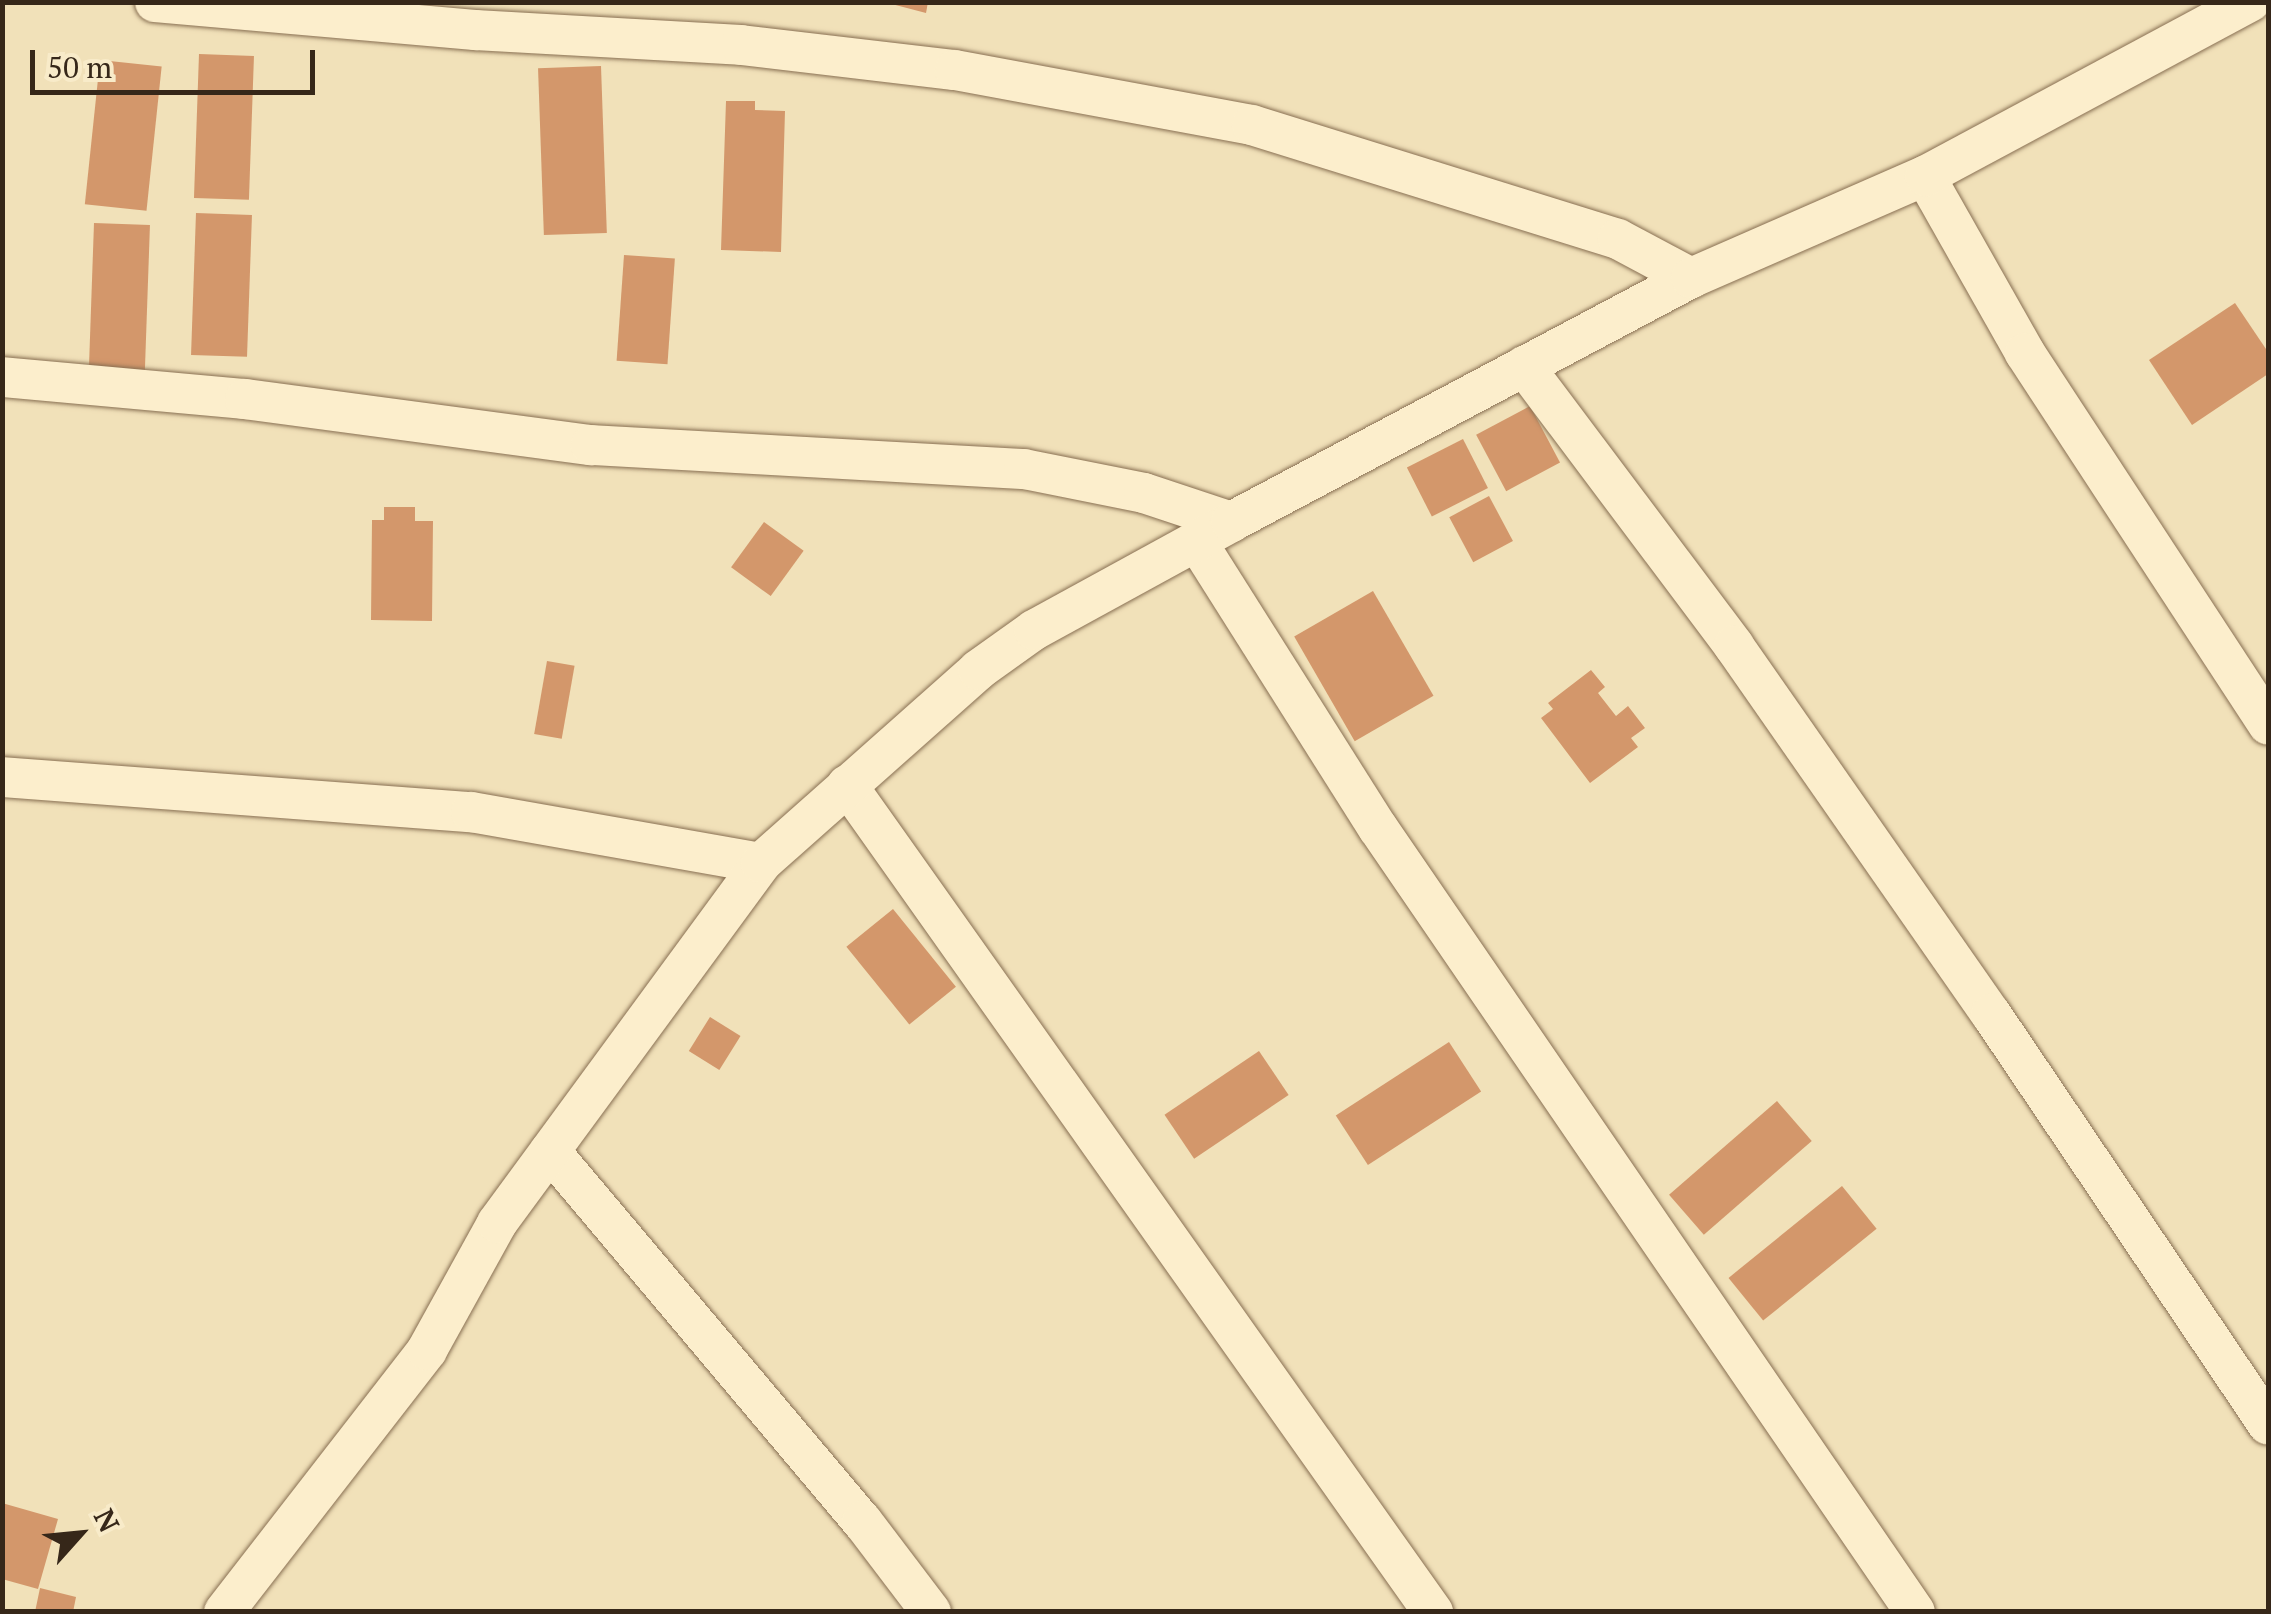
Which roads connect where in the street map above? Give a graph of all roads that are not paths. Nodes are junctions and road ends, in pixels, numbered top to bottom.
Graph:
1 (155, 2) edge
2 (2250, 2) edge
3 (1925, 176) junction
4 (1691, 278) junction
5 (1524, 366) junction
6 (2, 377) edge
7 (1214, 532) junction
8 (2268, 725) edge
9 (2, 776) edge
10 (847, 784) junction
11 (762, 864) junction
12 (550, 1152) junction
13 (2268, 1424) edge
14 (224, 1612) edge
15 (930, 1612) edge
16 (1433, 1612) edge
17 (1914, 1612) edge

1 - 4 street
2 - 3 street
3 - 4 street
3 - 8 street
4 - 5 street
5 - 7 street
5 - 13 street
6 - 7 street
7 - 10 street
7 - 17 street
9 - 11 street
10 - 11 street
10 - 16 street
11 - 12 street
12 - 14 street
12 - 15 street

